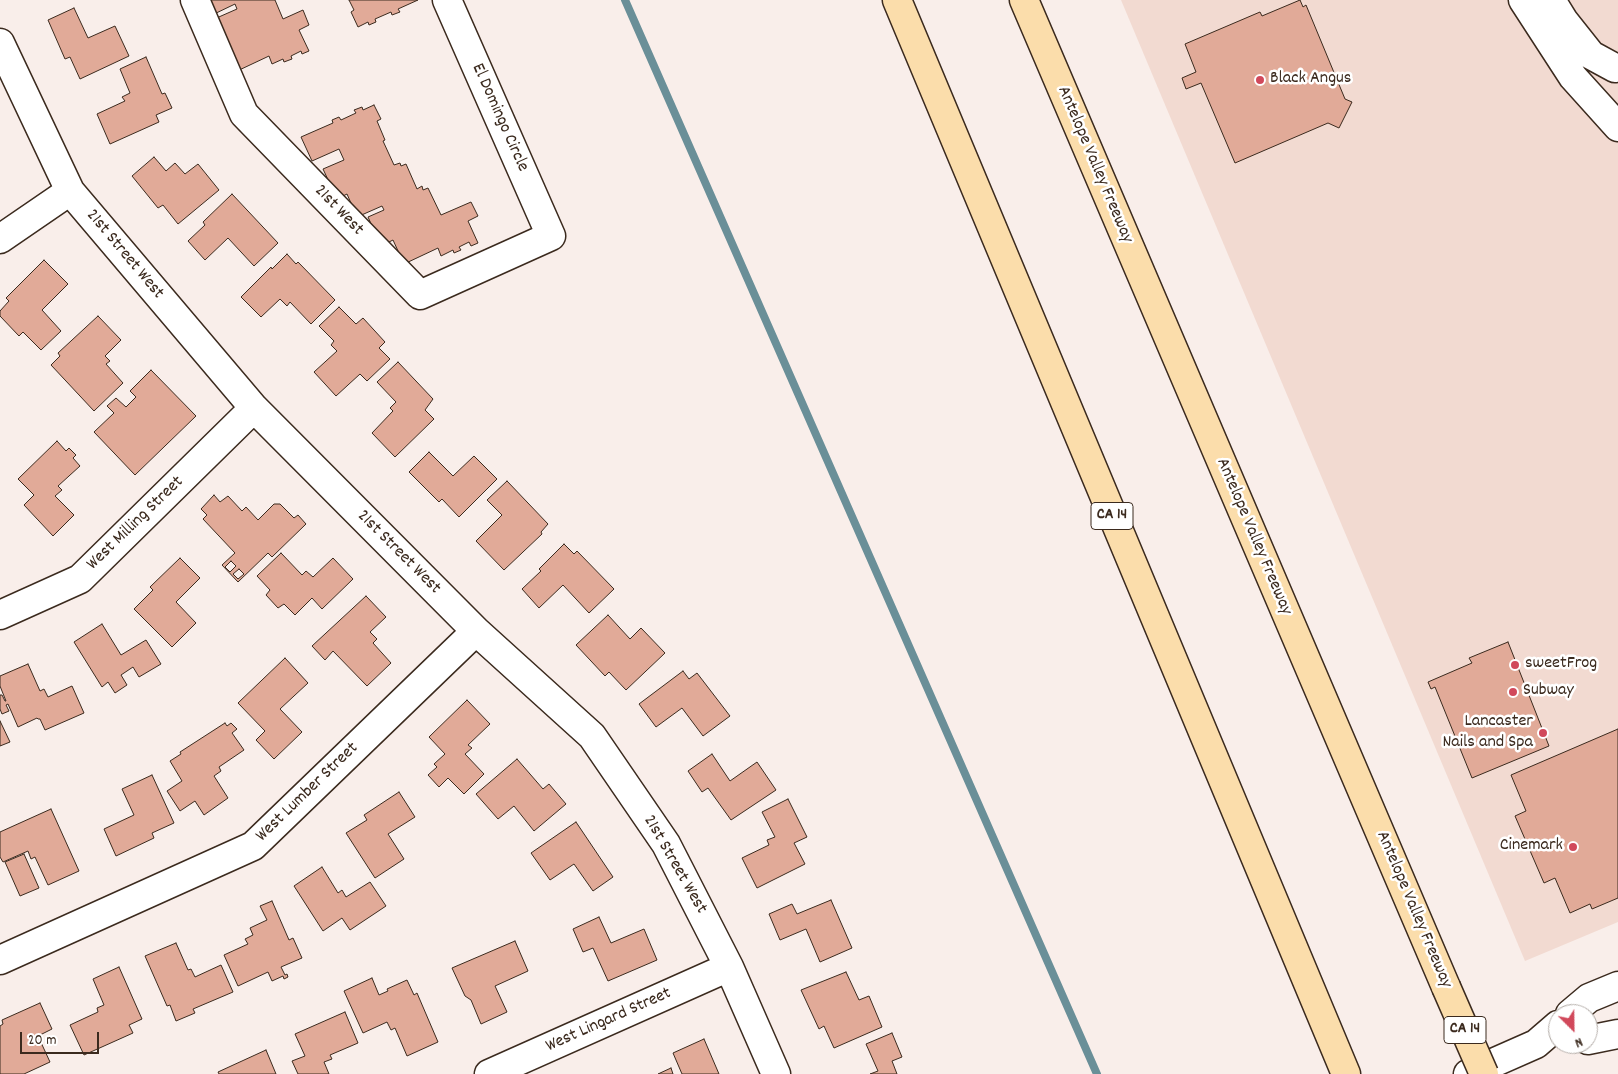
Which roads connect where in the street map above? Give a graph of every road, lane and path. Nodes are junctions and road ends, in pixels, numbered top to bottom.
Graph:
1 (195, 0) edge
2 (447, 0) edge
3 (897, 0) edge
4 (1024, 0) edge
5 (1523, 0) edge
6 (1551, 0) edge
7 (1566, 0) edge
8 (0, 43) edge
9 (1616, 70) edge
10 (1618, 127) edge
11 (70, 191) junction
12 (551, 236) joint
13 (0, 239) edge
14 (254, 408) junction
15 (0, 615) edge
16 (476, 631) junction
17 (0, 960) edge
18 (729, 967) junction
19 (1618, 986) edge
20 (1582, 1004) edge
21 (1618, 1034) edge
22 (1598, 1038) edge
23 (1547, 1043) edge
24 (489, 1074) edge
25 (776, 1074) edge
26 (1346, 1074) edge
27 (1468, 1074) edge
28 (1484, 1074) edge

1 - 12 street, 21st West
2 - 12 street, El Domingo Circle
3 - 26 highway, CA 14
4 - 28 highway, Antelope Valley Freeway / CA 14, bridge
5 - 10 street
6 - 9 street
7 - 9 street
8 - 11 street, 21st Street West
11 - 13 street
11 - 14 street, 21st Street West
14 - 15 street, West Milling Street
14 - 16 street, 21st Street West
16 - 17 street, West Lumber Street
16 - 18 street, 21st Street West
18 - 24 street, West Lingard Street
18 - 25 street, 21st Street West
19 - 20 street
21 - 22 street
23 - 27 street

